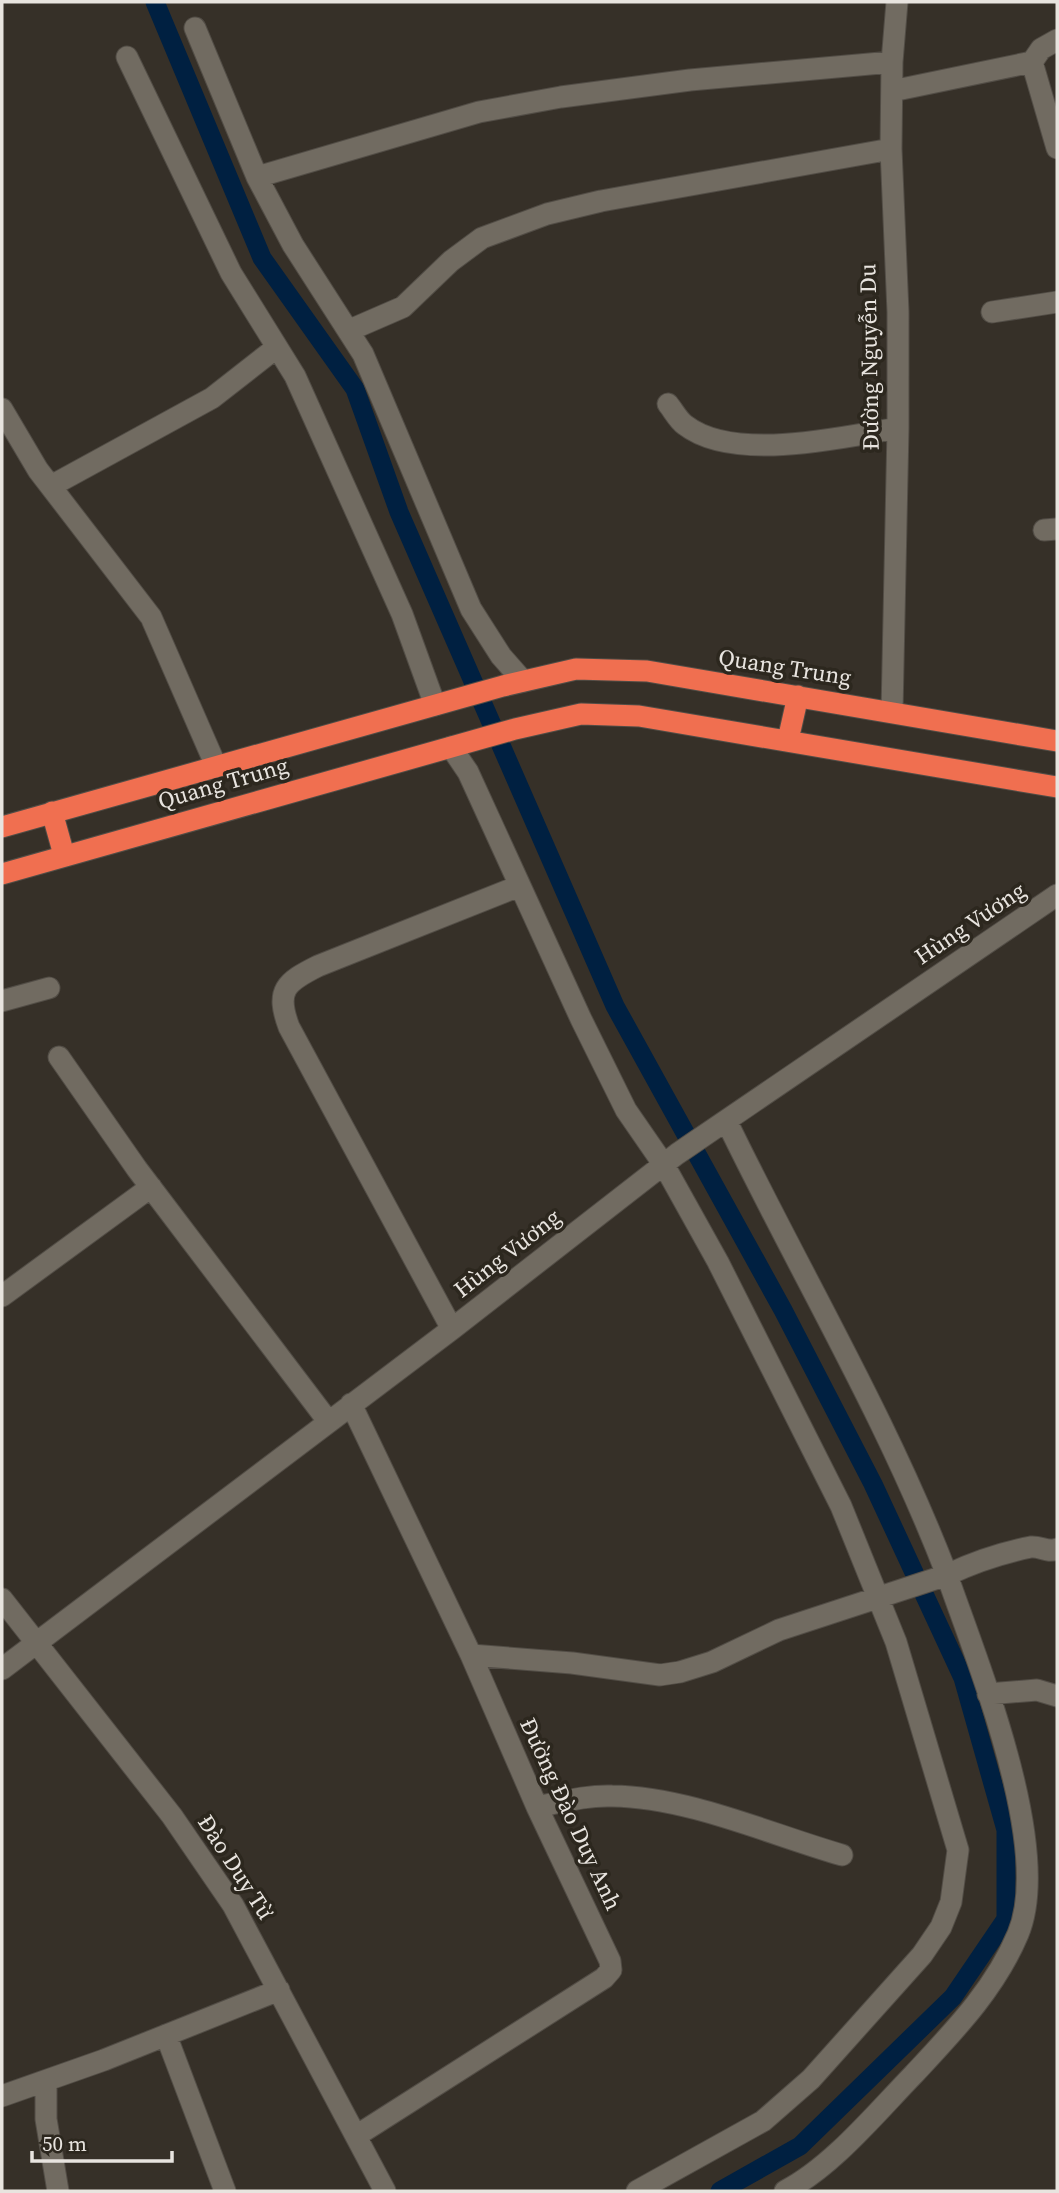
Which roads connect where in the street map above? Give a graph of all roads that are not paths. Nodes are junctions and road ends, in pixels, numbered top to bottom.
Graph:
1 (897, 2) edge
2 (195, 28) dead end
3 (1057, 40) edge
4 (127, 57) dead end
5 (892, 62) junction
6 (1032, 62) junction
7 (892, 91) junction
8 (1057, 145) edge
9 (891, 149) junction
10 (257, 177) junction
11 (1057, 302) edge
12 (992, 312) dead end
13 (350, 330) junction
14 (276, 348) junction
15 (668, 404) dead end
16 (3, 413) edge
17 (898, 428) junction
18 (51, 486) junction
19 (513, 683) junction
20 (798, 696) junction
21 (442, 703) junction
22 (892, 712) junction
23 (788, 740) junction
24 (1057, 741) edge
25 (455, 746) junction
26 (216, 766) junction
27 (1057, 786) edge
28 (52, 811) junction
29 (2, 827) edge
30 (64, 855) junction
31 (2, 874) edge
32 (519, 886) junction
33 (1057, 895) edge
34 (48, 988) dead end
35 (2, 1001) edge
36 (58, 1057) dead end
37 (723, 1125) junction
38 (670, 1159) junction
39 (151, 1187) junction
40 (2, 1296) edge
41 (452, 1329) junction
42 (351, 1404) junction
43 (328, 1421) junction
44 (1057, 1549) edge
45 (944, 1576) junction
46 (881, 1595) junction
47 (2, 1599) edge
48 (37, 1642) junction
49 (471, 1655) junction
50 (2, 1669) edge
51 (988, 1694) junction
52 (1057, 1696) edge
53 (537, 1807) junction
54 (842, 1855) dead end
55 (279, 1990) junction
56 (166, 2035) junction
57 (46, 2082) junction
58 (2, 2096) edge
59 (356, 2136) junction
60 (58, 2191) edge
61 (225, 2191) edge
62 (385, 2191) edge
63 (637, 2191) edge
64 (785, 2191) edge

1 - 5 street, Đường Nguyễn Du
2 - 10 street
3 - 6 street
4 - 14 street
5 - 7 street, Đường Nguyễn Du
5 - 10 street
6 - 7 street
6 - 8 street
7 - 9 street, Đường Nguyễn Du
9 - 13 street
9 - 17 street, Đường Nguyễn Du
10 - 13 street
11 - 12 street
13 - 19 street
14 - 18 street
14 - 21 street
15 - 17 street
16 - 18 street
17 - 22 street, Đường Nguyễn Du
18 - 26 street
19 - 20 highway, Quang Trung
19 - 21 highway, Quang Trung
20 - 22 highway, Quang Trung
20 - 23 highway
21 - 26 highway, Quang Trung
22 - 24 highway, Quang Trung
23 - 25 highway, Quang Trung
23 - 27 highway
25 - 30 highway, Quang Trung
25 - 32 street
26 - 28 highway, Quang Trung
28 - 29 highway, Quang Trung
28 - 30 highway
30 - 31 highway, Quang Trung
32 - 38 street
32 - 41 street
33 - 37 street, Hùng Vương
34 - 35 street
36 - 39 street
37 - 38 street, Hùng Vương
37 - 45 street
38 - 41 street, Hùng Vương
38 - 46 street
39 - 40 street
39 - 43 street
41 - 42 street, Hùng Vương
42 - 43 street, Hùng Vương
42 - 49 street, Đường Đào Duy Anh
43 - 48 street, Hùng Vương
44 - 45 street
45 - 46 street
45 - 51 street
46 - 49 street
46 - 63 street
47 - 48 street, Đào Duy Từ
48 - 50 street, Hùng Vương
48 - 55 street, Đào Duy Từ
49 - 53 street, Đường Đào Duy Anh
51 - 52 street
51 - 64 street
53 - 54 street
53 - 59 street, Đường Đào Duy Anh
55 - 56 street
55 - 59 street, Đào Duy Từ
56 - 57 street
56 - 61 street
57 - 58 street
57 - 60 street
59 - 62 street, Đào Duy Từ

